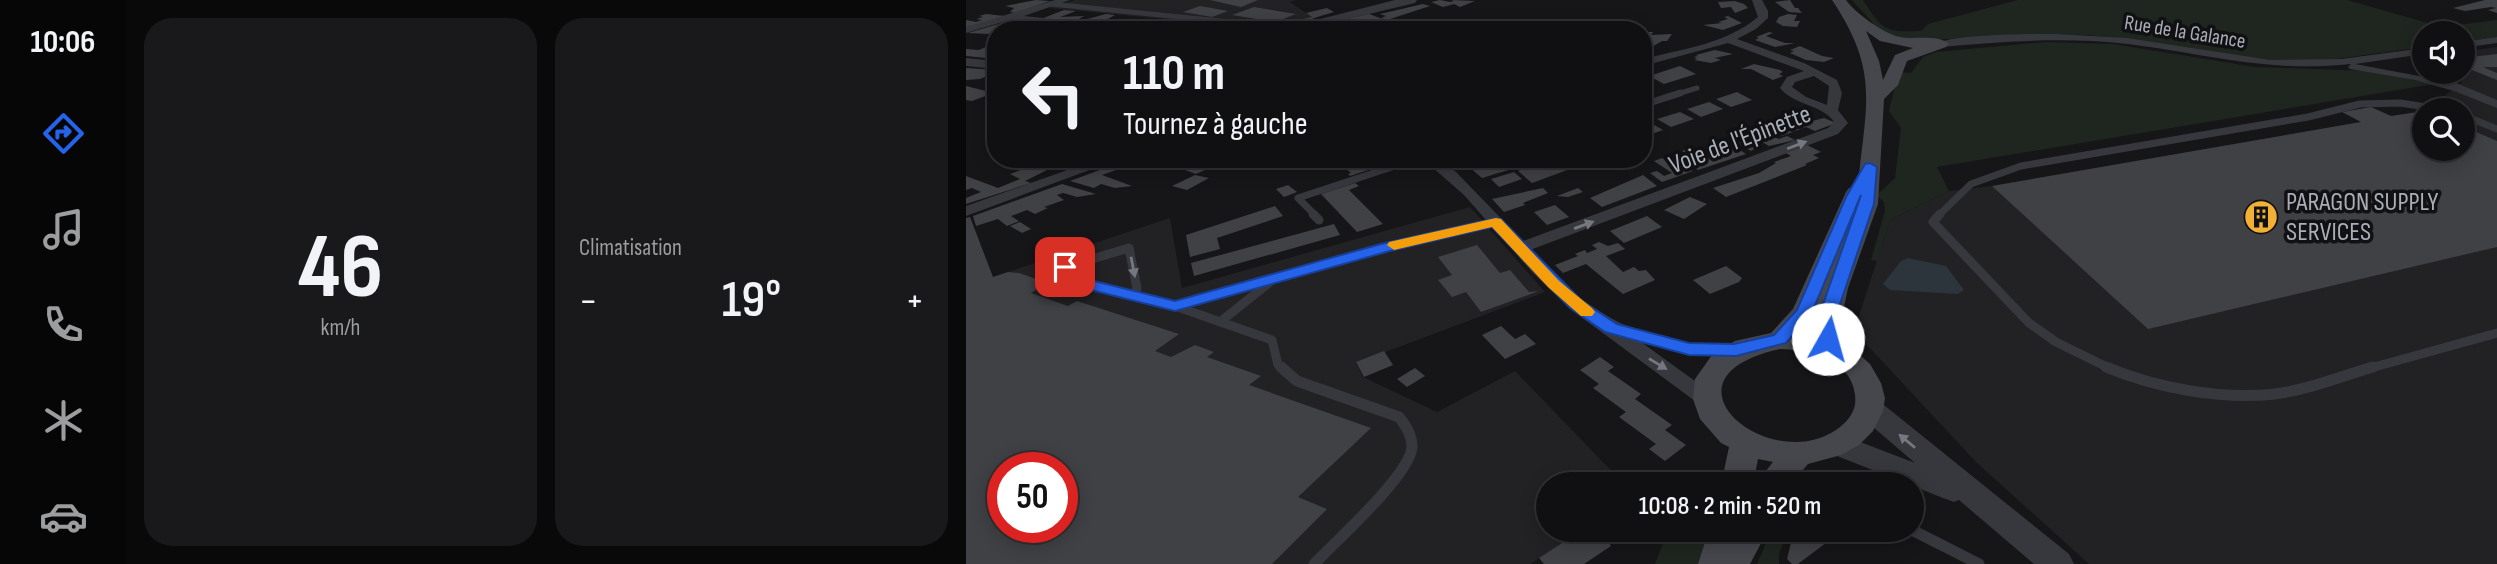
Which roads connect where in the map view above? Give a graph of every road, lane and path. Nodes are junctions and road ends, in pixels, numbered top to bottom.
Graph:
1 (1065, 0) edge
2 (1411, 0) edge
3 (1757, 0) edge
4 (1051, 4) junction
5 (1844, 7) edge
6 (1009, 17) junction
7 (996, 21) edge
8 (1047, 21) edge
9 (1220, 21) edge
10 (1322, 21) edge
11 (987, 24) edge
12 (966, 30) edge
13 (1727, 40) junction
14 (2497, 40) edge
15 (2475, 43) edge
16 (1941, 44) junction
17 (2412, 53) edge
18 (2387, 56) junction
19 (1652, 61) edge
20 (966, 62) edge
21 (987, 64) edge
22 (2321, 64) junction
23 (1813, 72) junction
24 (1697, 88) dead end
25 (2460, 89) junction
26 (1877, 97) junction
27 (1652, 103) edge
28 (2497, 104) edge
29 (2412, 105) edge
30 (1832, 110) junction
31 (2475, 120) edge
32 (2497, 129) edge
33 (1870, 167) junction
34 (1087, 168) edge
35 (1389, 168) edge
36 (1441, 168) edge
37 (966, 211) edge
38 (1319, 220) dead end
39 (1496, 222) junction
40 (1520, 248) junction
41 (1274, 279) junction
42 (1134, 295) junction
43 (1175, 306) junction
44 (1220, 322) junction
45 (1611, 328) junction
46 (2497, 333) edge
47 (1780, 340) junction
48 (1736, 350) junction
49 (1839, 354) junction
50 (1706, 399) junction
51 (1869, 408) junction
52 (1745, 443) junction
53 (1837, 444) junction
54 (1799, 453) junction
55 (1739, 472) edge
56 (1782, 472) edge
57 (1978, 500) junction
58 (1924, 536) edge
59 (1723, 542) edge
60 (1744, 542) edge
61 (2046, 561) edge
62 (1314, 564) edge
63 (1717, 564) edge
64 (1732, 564) edge
65 (1979, 564) edge

1 - 4 street
2 - 10 street
3 - 13 street
4 - 6 street
4 - 9 lane
5 - 16 main road
5 - 26 main road
6 - 7 street
6 - 8 street
11 - 12 street
13 - 19 street
13 - 23 street
14 - 15 street
16 - 22 street, Rue de la Galance
16 - 26 main road
17 - 18 street, Rue de la Galance
18 - 22 street, Rue de la Galance
18 - 25 street
20 - 21 street
22 - 25 street
23 - 30 street
23 - 30 street
24 - 27 lane
25 - 28 street
26 - 33 main road
29 - 46 lane
40 -> 30 street, Voie de l'Épinette
31 - 32 lane
33 - 47 main road
33 - 49 main road
34 - 37 street
35 - 38 lane
36 - 39 street
39 - 40 street
39 - 41 lane
40 - 45 street
41 - 43 lane
41 - 44 lane
42 -> 42 lane
42 - 43 lane
43 - 44 lane
44 - 62 lane
45 - 48 street
45 -> 50 street
47 - 48 main road
47 - 49 main road
48 - 50 main road
49 - 51 main road
50 - 52 main road
51 - 53 main road
57 -> 51 street
52 - 54 main road
52 - 55 main road
53 - 54 main road
53 - 57 street
54 - 56 main road
57 - 61 street
58 - 65 lane
59 - 63 main road
60 - 64 main road

